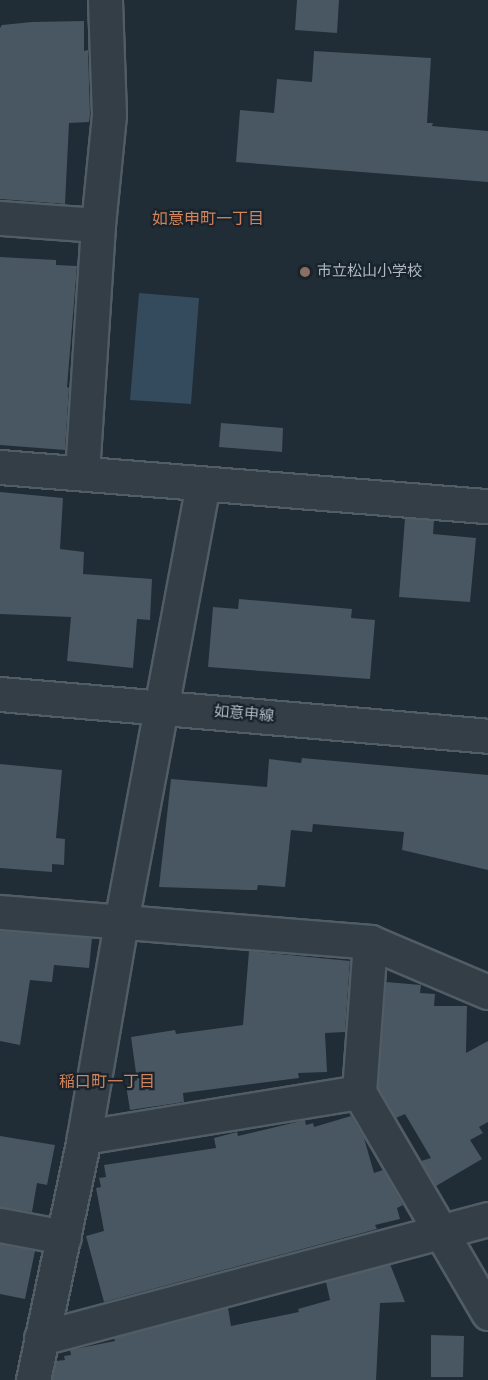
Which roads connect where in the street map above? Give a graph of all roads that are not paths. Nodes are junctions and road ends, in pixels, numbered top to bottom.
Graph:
1 (105, 0) edge
2 (0, 218) edge
3 (98, 225) junction
4 (0, 467) edge
5 (82, 473) junction
6 (203, 485) junction
7 (488, 506) edge
8 (0, 694) edge
9 (163, 706) junction
10 (488, 736) edge
11 (0, 912) edge
12 (121, 922) junction
13 (370, 942) junction
14 (487, 991) edge
15 (359, 1092) junction
16 (84, 1137) junction
17 (488, 1219) edge
18 (0, 1225) edge
19 (442, 1232) junction
20 (64, 1237) junction
21 (488, 1313) edge
22 (41, 1338) junction
23 (33, 1380) edge

1 - 3 street
2 - 3 street
3 - 5 street
4 - 5 street
5 - 6 street
6 - 7 street
6 - 9 street
8 - 9 street, 如意申線
9 - 10 street, 如意申線
9 - 12 street
11 - 12 street
12 - 13 street
12 - 16 street
13 - 14 street
13 - 15 street
15 - 16 street
15 - 19 street
16 - 20 street
17 - 19 street
18 - 20 street
19 - 21 street
19 - 22 street
20 - 22 street
22 - 23 street

